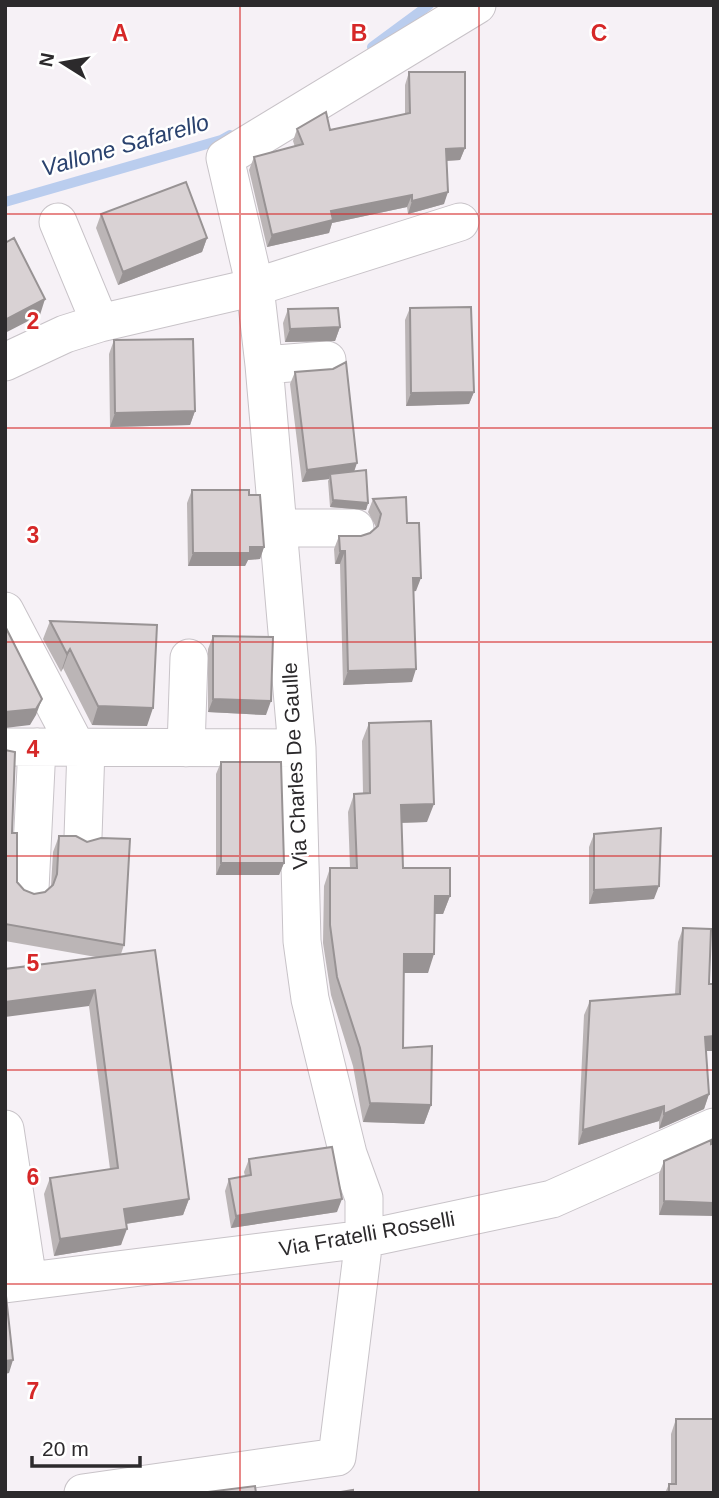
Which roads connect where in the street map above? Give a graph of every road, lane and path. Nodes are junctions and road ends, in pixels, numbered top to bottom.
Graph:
1 (477, 5) edge
2 (58, 222) dead end
3 (460, 222) dead end
4 (255, 287) junction
5 (100, 323) junction
6 (327, 360) dead end
7 (5, 362) edge
8 (264, 365) junction
9 (280, 528) junction
10 (355, 528) dead end
11 (5, 611) edge
12 (189, 658) dead end
13 (21, 747) edge
14 (81, 748) junction
15 (186, 748) junction
16 (297, 748) junction
17 (83, 837) edge
18 (30, 889) edge
19 (714, 1127) edge
20 (5, 1129) edge
21 (364, 1239) junction
22 (17, 1282) edge
23 (83, 1493) edge

1 - 4 street, Via Charles De Gaulle
2 - 5 street
3 - 4 street
4 - 5 street
4 - 8 street, Via Charles De Gaulle
5 - 7 street
6 - 8 street
8 - 9 street, Via Charles De Gaulle
9 - 10 street
9 - 16 street, Via Charles De Gaulle
11 - 14 street
12 - 15 street
13 - 14 street
13 - 18 street
14 - 15 street
14 - 17 street
15 - 16 street
16 - 21 street, Via Charles De Gaulle
19 - 21 street, Via Fratelli Rosselli
20 - 22 street
21 - 22 street, Via Fratelli Rosselli
21 - 23 street, Via Charles De Gaulle

